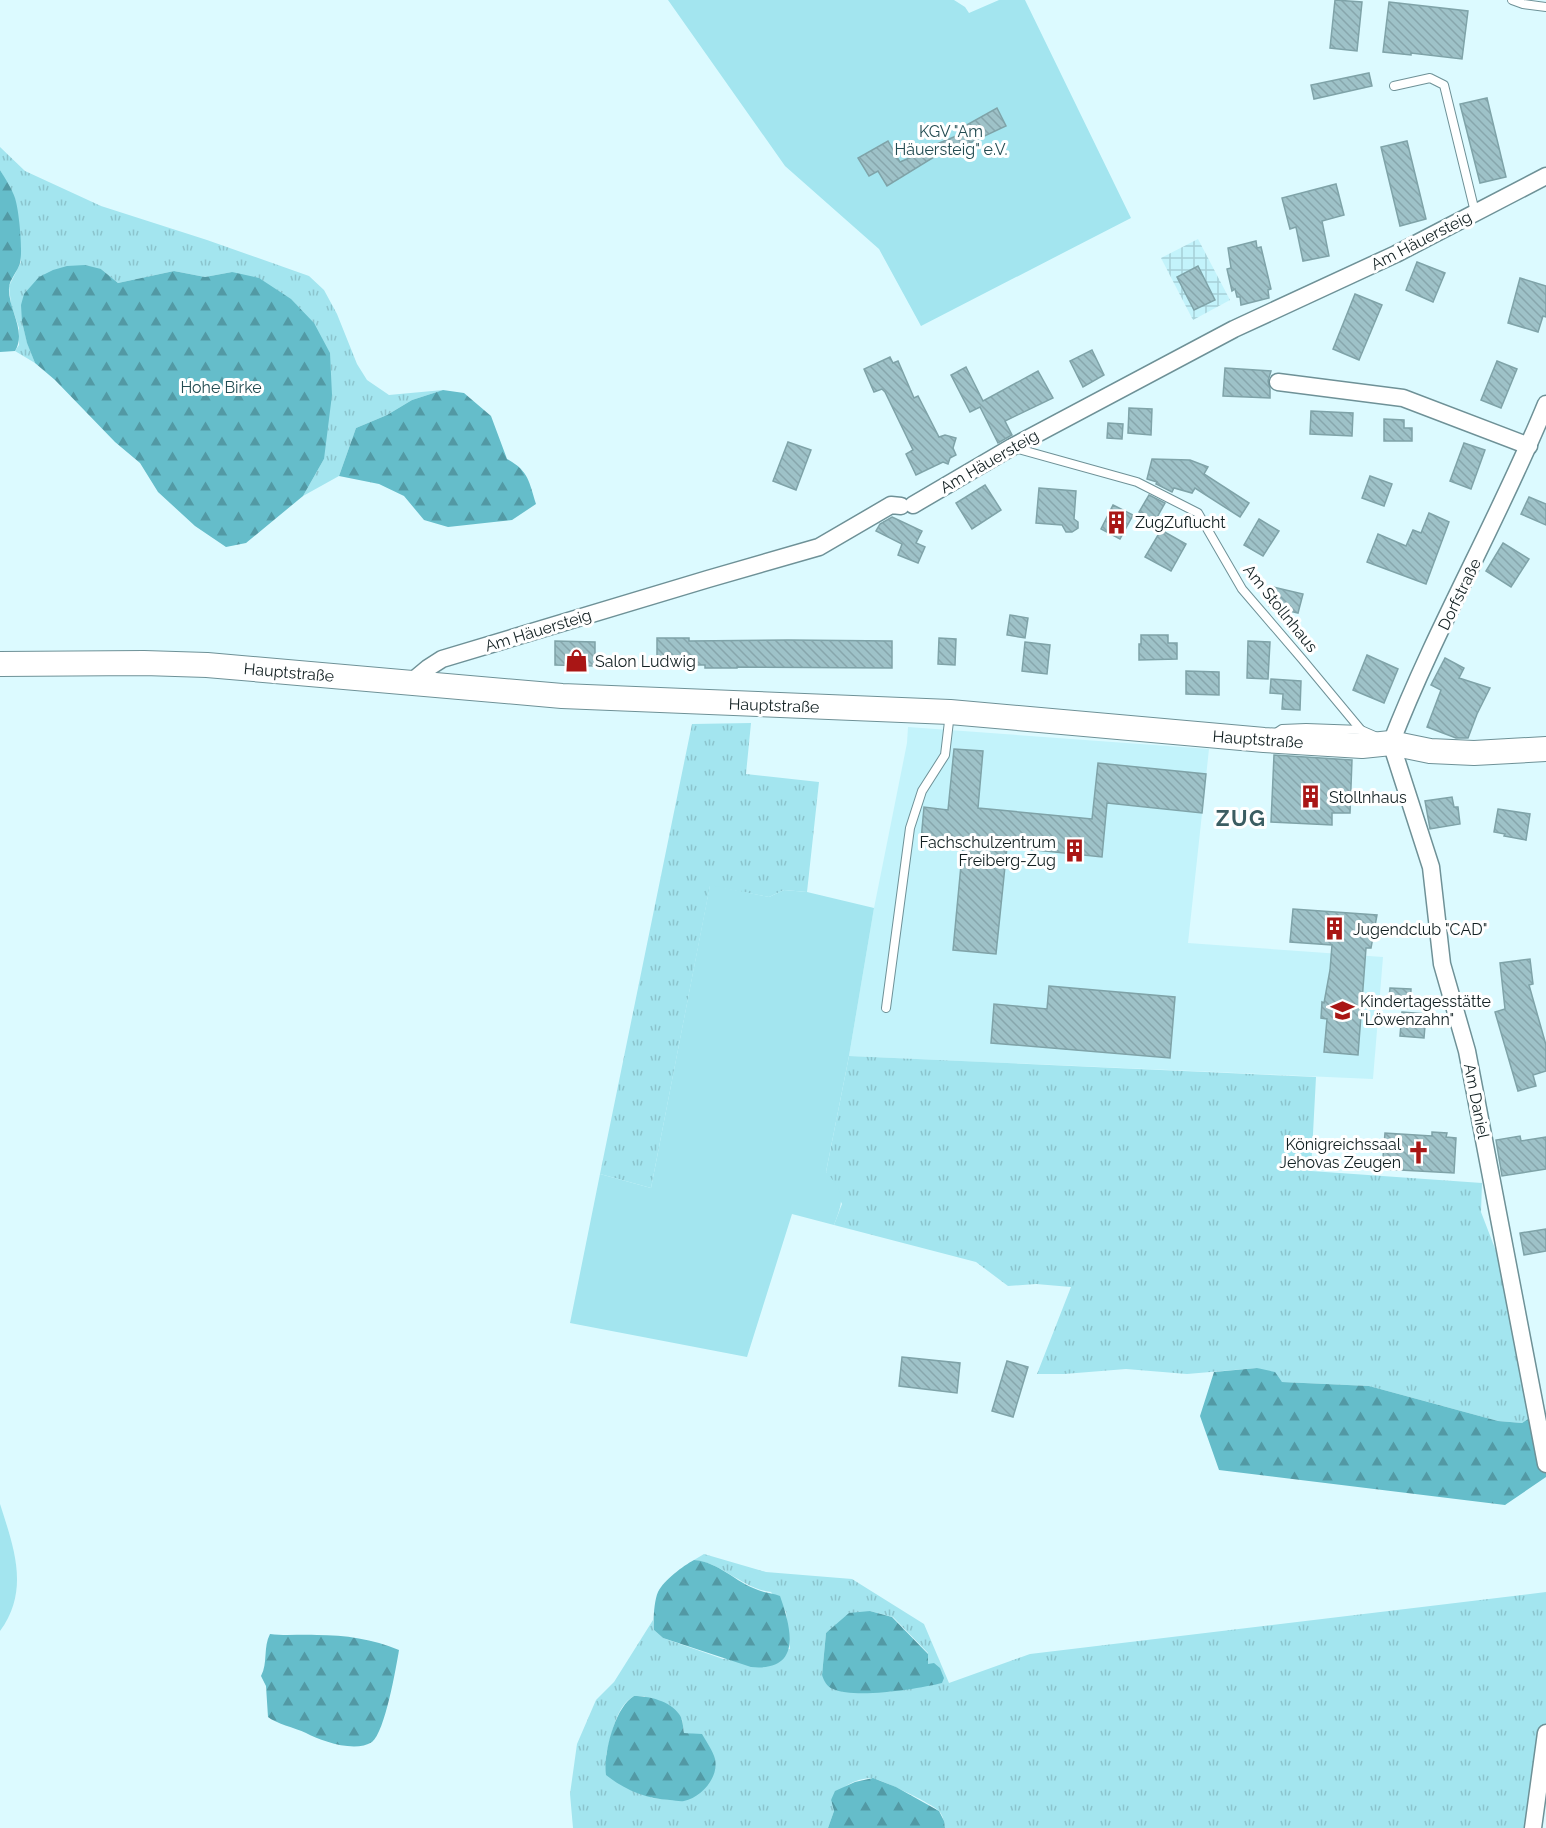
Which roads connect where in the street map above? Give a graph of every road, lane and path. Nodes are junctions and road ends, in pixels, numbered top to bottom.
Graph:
1 (1512, 0) edge
2 (1546, 7) edge
3 (1394, 86) dead end
4 (1546, 177) edge
5 (1475, 212) junction
6 (1278, 382) dead end
7 (1546, 404) edge
8 (1529, 446) junction
9 (1012, 447) junction
10 (0, 664) edge
11 (410, 683) junction
12 (950, 712) junction
13 (1361, 730) junction
14 (1264, 740) junction
15 (1391, 743) junction
16 (1546, 749) edge
17 (886, 1008) dead end
18 (1546, 1464) edge
19 (1546, 1733) edge
20 (1533, 1828) edge

1 - 2 lane
3 - 5 lane
4 - 5 street, Am Häuersteig
5 - 9 street, Am Häuersteig
6 - 8 street
7 - 8 street, Dorfstraße
8 - 15 street, Dorfstraße
9 - 11 street, Am Häuersteig
9 - 13 lane, Am Stollnhaus
10 - 11 street, Hauptstraße
11 - 12 street, Hauptstraße
12 - 14 street, Hauptstraße
12 - 17 lane
13 - 14 lane
13 - 15 lane
14 - 15 street, Hauptstraße
15 - 16 street, Hauptstraße
15 - 18 street, Am Daniel
19 - 20 street

